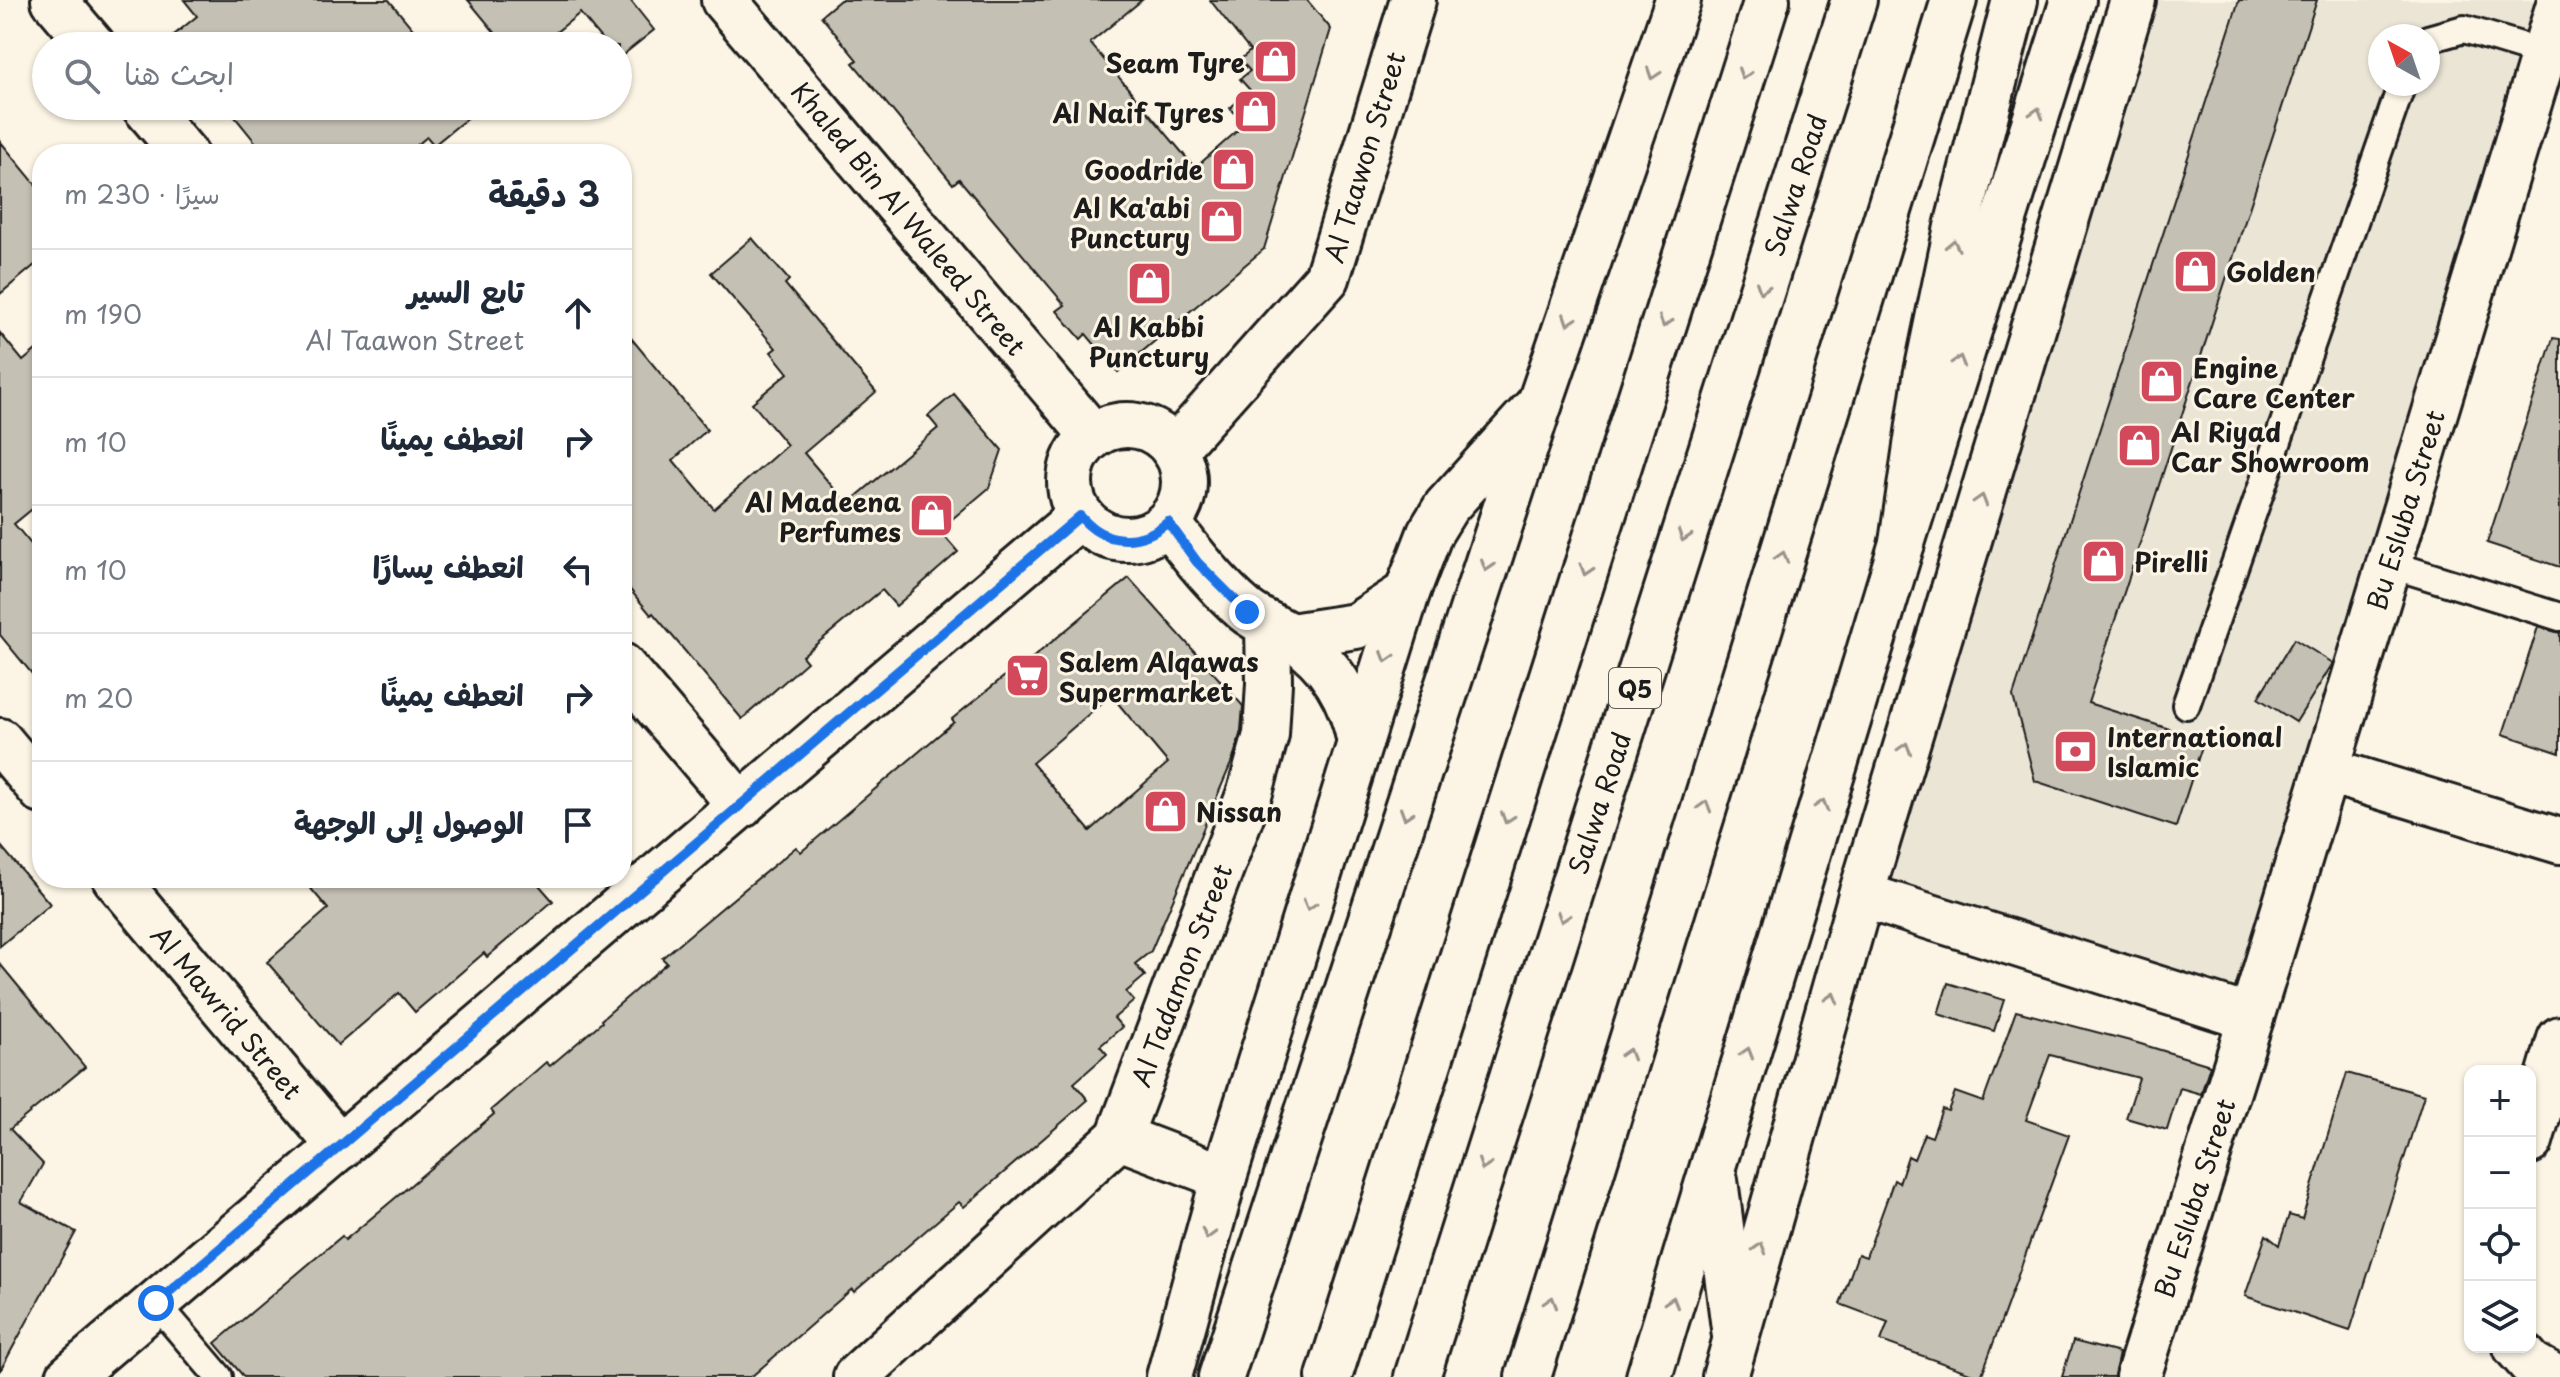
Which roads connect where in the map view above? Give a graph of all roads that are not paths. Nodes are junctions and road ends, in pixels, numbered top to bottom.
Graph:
1 (54, 0) edge
2 (724, 0) edge
3 (1678, 0) edge
4 (1767, 0) edge
5 (1854, 0) edge
6 (1954, 0) edge
7 (2015, 0) edge
8 (2073, 0) edge
9 (2133, 0) edge
10 (1411, 1) edge
11 (2560, 1) edge
12 (81, 32) edge
13 (2440, 36) edge
14 (2544, 53) junction
15 (2398, 96) edge
16 (156, 120) edge
17 (176, 144) edge
18 (1540, 403) junction
19 (1093, 436) junction
20 (1174, 450) junction
21 (1080, 516) junction
22 (1168, 522) junction
23 (1902, 543) junction
24 (2389, 564) junction
25 (1407, 593) junction
26 (2560, 617) edge
27 (1279, 630) junction
28 (632, 678) edge
29 (2186, 705) dead end
30 (0, 741) edge
31 (1360, 742) junction
32 (2326, 770) junction
33 (32, 779) edge
34 (741, 806) junction
35 (2560, 841) edge
36 (123, 888) edge
37 (1861, 895) junction
38 (2251, 1018) junction
39 (2560, 1039) edge
40 (1119, 1137) junction
41 (2531, 1137) edge
42 (340, 1147) junction
43 (1713, 1166) junction
44 (1224, 1177) junction
45 (156, 1303) junction
46 (2521, 1353) edge
47 (1730, 1356) edge
48 (69, 1377) edge
49 (219, 1377) edge
50 (856, 1377) edge
51 (1169, 1377) edge
52 (1221, 1377) edge
53 (1329, 1377) edge
54 (1417, 1377) edge
55 (1528, 1377) edge
56 (1649, 1377) edge
57 (2138, 1377) edge
58 (2554, 1377) edge

1 - 12 main road
2 - 19 main road, Khaled Bin Al Waleed Street
3 -> 18 main road
4 -> 53 main road
5 -> 54 main road, Salwa Road / Q5
55 -> 6 main road
23 -> 7 main road
23 -> 8 main road
37 -> 9 main road
10 - 20 main road, Al Taawon Street
11 - 14 main road, Bu Esluba Street
13 - 14 lane
14 - 24 main road, Bu Esluba Street
15 - 29 lane
16 - 17 main road
18 - 25 main road
18 -> 52 main road
19 - 20 main road
19 - 21 main road
20 - 22 main road
21 - 22 main road
21 - 34 main road
22 - 27 main road
43 -> 23 main road
24 - 26 lane
24 - 32 main road, Bu Esluba Street
25 - 27 main road
25 -> 31 main road
27 - 31 main road
27 - 40 main road, Al Tadamon Street
28 - 34 main road
30 - 33 main road
31 -> 44 main road
32 - 35 main road
32 - 38 main road, Bu Esluba Street
34 - 42 main road
36 - 42 main road, Al Mawrid Street
37 - 38 main road
47 -> 37 main road
38 - 57 main road, Bu Esluba Street
39 - 41 main road
40 - 44 main road
40 - 50 main road, Al Tadamon Street
42 - 45 main road
43 - 47 main road
56 -> 43 main road
44 -> 51 main road
45 - 48 main road
45 - 49 lane
46 - 58 main road

